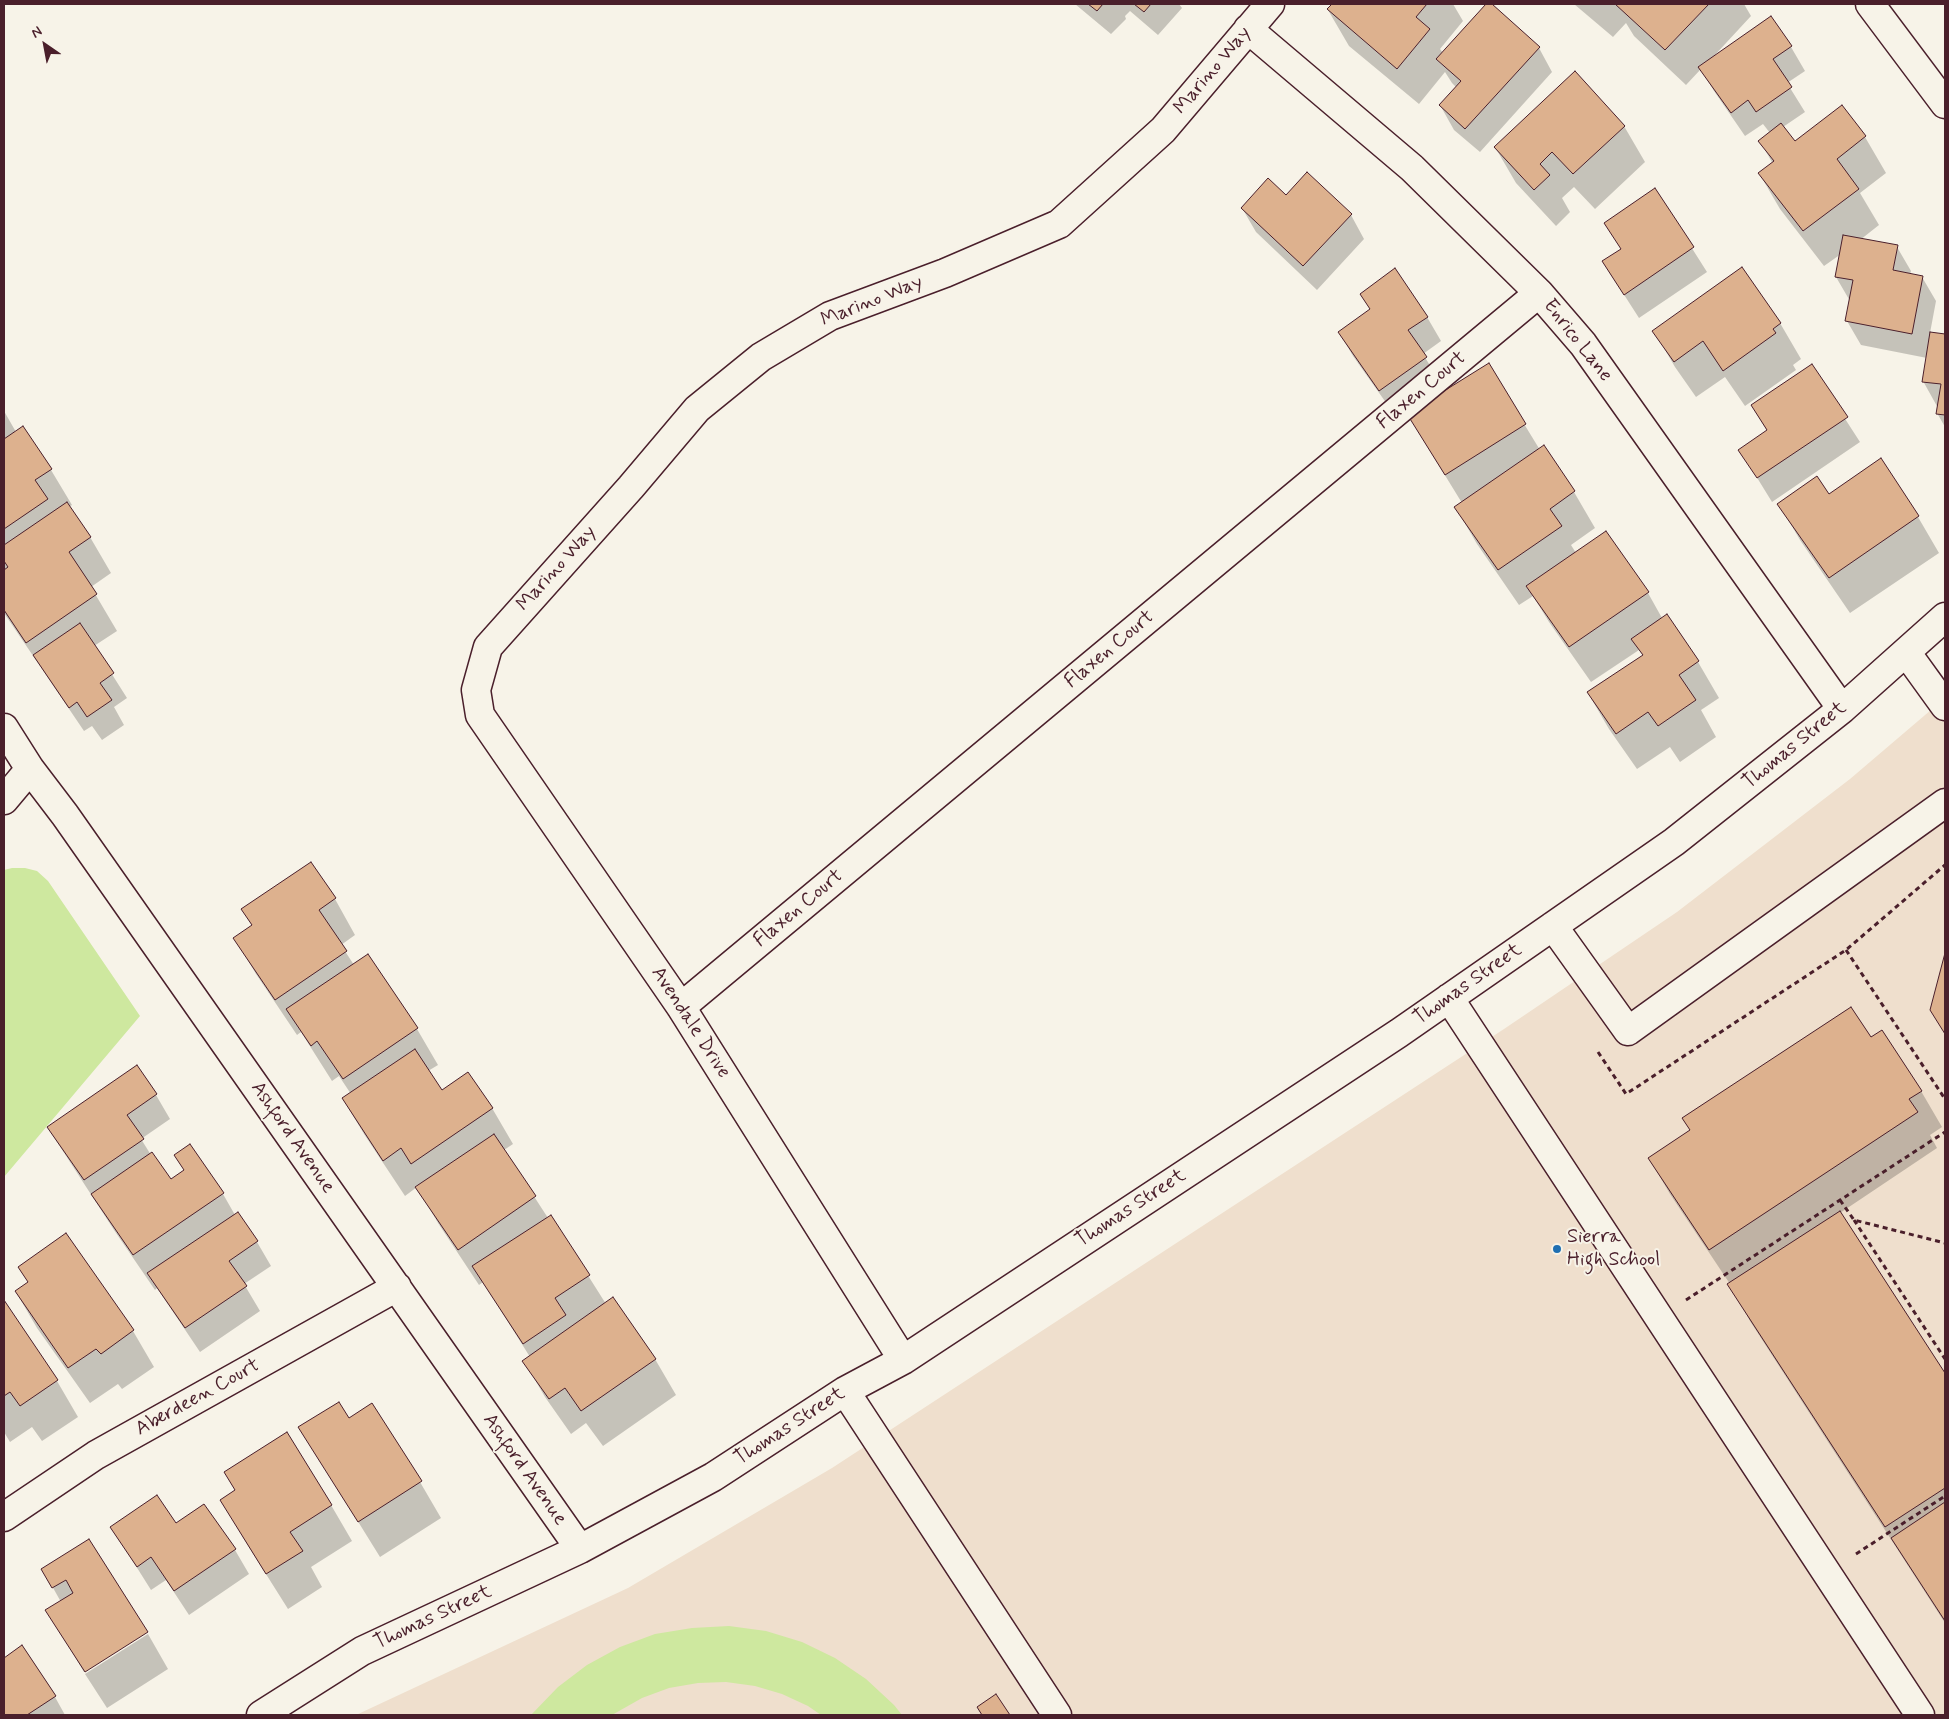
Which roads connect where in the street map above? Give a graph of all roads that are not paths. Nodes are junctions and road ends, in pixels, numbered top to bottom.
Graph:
1 (1270, 4) edge
2 (1870, 4) edge
3 (1248, 29) junction
4 (1945, 104) edge
5 (1539, 293) junction
6 (1945, 617) edge
7 (1906, 652) junction
8 (476, 690) joint
9 (1945, 706) edge
10 (1842, 709) junction
11 (4, 728) edge
12 (30, 769) junction
13 (4, 800) edge
14 (1945, 803) edge
15 (1553, 926) junction
16 (1449, 998) junction
17 (681, 1006) junction
18 (397, 1287) junction
19 (903, 1360) junction
20 (845, 1391) junction
21 (4, 1517) edge
22 (580, 1549) junction
23 (261, 1715) edge
24 (1057, 1715) edge
25 (1920, 1715) edge

1 - 3 street, Marino Way
2 - 4 street
3 - 5 street, Enrico Lane
3 - 8 street, Marino Way
5 - 10 street, Enrico Lane
5 - 17 street, Flaxen Court
6 - 7 street, Thomas Street
7 - 9 street
7 - 10 street, Thomas Street
8 - 17 street, Avendale Drive
10 - 15 street, Thomas Street
11 - 12 street, Ashford Avenue
12 - 13 street
12 - 18 street, Ashford Avenue
14 - 15 street
15 - 16 street, Thomas Street
16 - 19 street, Thomas Street
16 - 25 street
17 - 19 street, Avendale Drive
18 - 21 street, Aberdeen Court
18 - 22 street, Ashford Avenue
19 - 20 street, Thomas Street
20 - 22 street, Thomas Street
20 - 24 street
22 - 23 street, Thomas Street

